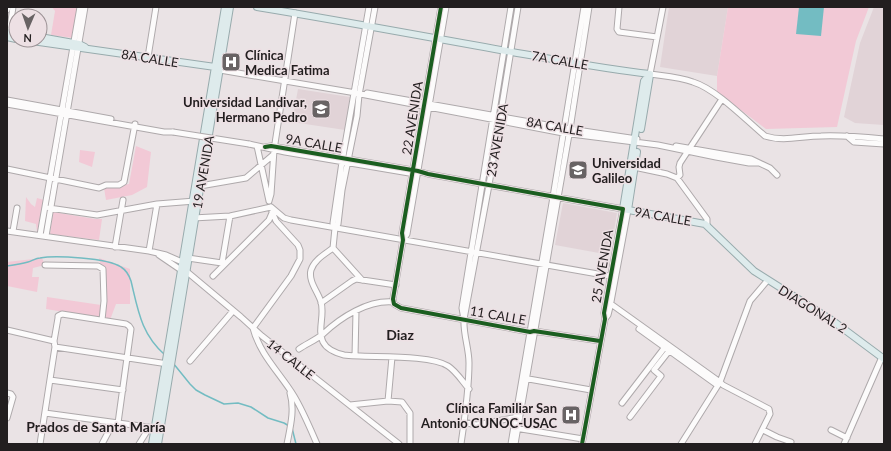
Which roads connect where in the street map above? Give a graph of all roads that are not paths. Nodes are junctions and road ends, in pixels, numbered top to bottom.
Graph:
1 (8, 7) edge
2 (80, 7) edge
3 (85, 7) edge
4 (154, 7) edge
5 (225, 7) edge
6 (230, 7) edge
7 (257, 7) edge
8 (369, 7) edge
9 (375, 7) edge
10 (441, 7) edge
11 (446, 7) edge
12 (512, 7) edge
13 (518, 7) edge
14 (584, 7) edge
15 (589, 7) edge
16 (619, 7) edge
17 (663, 7) edge
18 (7, 10) edge
19 (294, 13) junction
20 (368, 25) junction
21 (657, 37) junction
22 (48, 39) edge
23 (438, 39) junction
24 (48, 43) edge
25 (77, 46) junction
26 (508, 51) junction
27 (146, 57) junction
28 (578, 64) junction
29 (217, 69) junction
30 (650, 74) junction
31 (283, 81) junction
32 (356, 93) junction
33 (722, 99) junction
34 (7, 100) edge
35 (7, 104) edge
36 (426, 106) junction
37 (65, 112) junction
38 (493, 118) junction
39 (500, 119) junction
40 (135, 125) junction
41 (567, 131) junction
42 (847, 136) junction
43 (884, 139) edge
44 (637, 141) junction
45 (884, 144) edge
46 (258, 146) junction
47 (273, 149) junction
48 (689, 150) junction
49 (342, 160) junction
50 (348, 161) junction
51 (261, 164) junction
52 (634, 167) junction
53 (7, 169) edge
54 (415, 172) junction
55 (777, 175) dead end
56 (54, 178) junction
57 (679, 180) junction
58 (483, 184) junction
59 (489, 185) junction
60 (200, 186) junction
61 (556, 197) junction
62 (123, 200) dead end
63 (195, 201) junction
64 (269, 201) junction
65 (157, 204) junction
66 (17, 208) dead end
67 (48, 208) junction
68 (625, 209) junction
69 (271, 210) junction
70 (121, 211) junction
71 (230, 216) junction
72 (192, 218) junction
73 (707, 225) junction
74 (335, 228) junction
75 (10, 231) edge
76 (43, 236) junction
77 (403, 240) junction
78 (115, 247) junction
79 (333, 248) junction
80 (149, 251) junction
81 (473, 252) junction
82 (157, 253) junction
83 (188, 258) junction
84 (742, 259) joint
85 (182, 262) junction
86 (544, 263) junction
87 (223, 264) junction
88 (45, 265) dead end
89 (184, 271) junction
90 (213, 276) dead end
91 (613, 276) junction
92 (362, 280) junction
93 (767, 281) junction
94 (396, 285) junction
95 (321, 303) junction
96 (394, 303) junction
97 (608, 305) junction
98 (233, 311) junction
99 (356, 311) junction
100 (464, 319) junction
101 (102, 320) junction
102 (253, 328) junction
103 (7, 330) edge
104 (532, 331) junction
105 (321, 335) junction
106 (54, 341) junction
107 (600, 342) junction
108 (55, 347) junction
109 (299, 348) dead end
110 (667, 349) junction
111 (355, 356) junction
112 (127, 357) junction
113 (392, 357) junction
114 (883, 358) edge
115 (190, 361) dead end
116 (169, 363) junction
117 (524, 378) junction
118 (50, 380) junction
119 (719, 384) junction
120 (286, 385) junction
121 (469, 389) junction
122 (123, 390) junction
123 (591, 390) junction
124 (7, 393) edge
125 (388, 401) junction
126 (622, 403) dead end
127 (350, 405) junction
128 (45, 412) junction
129 (517, 417) junction
130 (630, 417) dead end
131 (7, 418) edge
132 (464, 422) junction
133 (118, 423) junction
134 (152, 428) junction
135 (516, 428) junction
136 (764, 430) junction
137 (831, 430) dead end
138 (847, 438) junction
139 (582, 441) edge
140 (287, 442) edge
141 (791, 442) dead end
142 (40, 444) edge
143 (102, 444) edge
144 (139, 444) edge
145 (152, 444) edge
146 (158, 444) edge
147 (318, 444) edge
148 (399, 444) edge
149 (410, 444) edge
150 (462, 444) edge
151 (511, 444) edge
152 (515, 444) edge
153 (681, 444) edge
154 (755, 444) edge
155 (844, 444) edge

1 - 18 street
2 - 25 street
3 - 25 street
4 - 27 street
5 - 29 main road, 19 AVENIDA
6 - 29 main road, 19 AVENIDA
7 - 19 main road, 7A CALLE
8 - 20 street
9 - 20 street
10 - 23 street, 22 AVENIDA
11 - 23 street, 22 AVENIDA
12 - 26 street, 23 AVENIDA
13 - 26 street, 23 AVENIDA
14 - 28 street
15 - 28 street
16 - 21 street
17 - 21 street, 25 AVENIDA
19 - 20 main road, 7A CALLE
19 - 31 street
20 - 23 main road, 7A CALLE
20 - 32 street
21 - 30 street, 25 AVENIDA
22 - 25 main road, 8A CALLE
23 - 26 main road, 7A CALLE
23 - 36 street, 22 AVENIDA
24 - 25 main road, 8A CALLE
25 - 27 main road, 8A CALLE
25 - 37 street
26 - 28 main road, 7A CALLE
26 - 38 street, 23 AVENIDA
26 - 39 street, 23 AVENIDA
27 - 29 main road, 8A CALLE
28 - 30 main road, 7A CALLE
28 - 41 street
29 - 31 street, 8A CALLE
29 - 60 main road, 19 AVENIDA
29 - 63 main road, 19 AVENIDA
30 - 33 street, 7A CALLE
30 - 44 main road, 25 AVENIDA
31 - 32 street, 8A CALLE
31 - 47 street
32 - 36 street, 8A CALLE
32 - 49 street
32 - 50 street
33 - 42 street, 7A CALLE
33 - 48 street
34 - 37 street
35 - 37 street
36 - 38 street, 8A CALLE
36 - 54 street, 22 AVENIDA
37 - 40 street, 9A CALLE
37 - 56 street
38 - 39 street, 8A CALLE
38 - 58 street, 23 AVENIDA
39 - 41 street, 8A CALLE
39 - 59 street, 23 AVENIDA
40 - 46 street, 9A CALLE, bridge
40 - 56 street
41 - 44 street, 8A CALLE
41 - 61 street
42 - 43 street, 7A CALLE
42 - 45 street, 7A CALLE
44 - 48 street, 8A CALLE
44 - 52 main road, 25 AVENIDA
44 - 68 main road, 25 AVENIDA
46 - 47 street, 9A CALLE
46 - 51 street
47 - 49 street, 9A CALLE
47 - 51 street
47 - 64 street
48 - 55 street, 8A CALLE
48 - 57 street
49 - 50 street, 9A CALLE
49 - 74 street
50 - 54 street, 9A CALLE
50 - 74 street
51 - 60 street
51 - 64 street
52 - 57 street
52 - 68 main road, 25 AVENIDA
53 - 56 street
54 - 58 street, 9A CALLE
54 - 77 street, 22 AVENIDA
56 - 67 street
57 - 73 street
58 - 59 street, 9A CALLE
58 - 81 street, 23 AVENIDA
59 - 61 street, 9A CALLE
59 - 81 street, 23 AVENIDA
60 - 63 main road, 19 AVENIDA
61 - 68 street, 9A CALLE
61 - 86 street
62 - 70 street
63 - 65 street
63 - 72 main road, 19 AVENIDA
64 - 69 street
65 - 70 street
65 - 80 street
66 - 75 street
67 - 70 street
67 - 76 street
68 - 73 main road, 9A CALLE
68 - 91 street, 25 AVENIDA
69 - 71 street, 19 AVENIDA
69 - 74 street
69 - 87 street
69 - 102 street
70 - 78 street
71 - 72 street, 19 AVENIDA
71 - 87 street
72 - 83 main road, 19 AVENIDA
72 - 85 main road, 19 AVENIDA
73 - 84 main road, 9A CALLE
74 - 77 street
74 - 79 street
75 - 76 street, 14 CALLE
76 - 78 street, 14 CALLE
77 - 81 street
77 - 94 street, 22 AVENIDA
78 - 80 street, 14 CALLE
79 - 92 street
79 - 95 street
80 - 82 street, 14 CALLE
81 - 86 street
81 - 100 street, 23 AVENIDA
82 - 85 street, 14 CALLE
82 - 89 street, 14 CALLE
83 - 87 street
83 - 89 main road, 19 AVENIDA
84 - 93 main road, DIAGONAL 2
85 - 89 main road, 19 AVENIDA
86 - 91 street
86 - 104 street
87 - 90 street
88 - 101 street
89 - 98 street, 14 CALLE
89 - 116 main road, 19 AVENIDA
89 - 116 main road, 19 AVENIDA
91 - 97 street, 25 AVENIDA
92 - 94 street
92 - 95 street
93 - 114 main road, DIAGONAL 2
93 - 119 street
94 - 96 street, 22 AVENIDA
95 - 105 street
96 - 99 street, 11 CALLE
96 - 100 street, 11 CALLE
97 - 107 street, 25 AVENIDA
97 - 110 street
97 - 119 street
98 - 102 street, 14 CALLE
98 - 115 street
99 - 105 street, 11 CALLE
99 - 111 street
100 - 104 street, 11 CALLE
100 - 121 street, 23 AVENIDA
101 - 106 street
101 - 112 street
102 - 120 street
102 - 127 street, 14 CALLE
103 - 106 street
104 - 107 street, 11 CALLE
104 - 117 street
105 - 109 street, 11 CALLE
105 - 111 street
106 - 108 street
107 - 123 street, 25 AVENIDA
108 - 112 street
108 - 118 street
110 - 119 street
110 - 126 street
110 - 130 street
111 - 113 street
112 - 116 street
112 - 122 street
113 - 121 street
113 - 125 street
114 - 138 street
116 - 134 main road
116 - 146 main road
117 - 123 street
117 - 129 street
118 - 122 street
118 - 128 street
119 - 136 street
119 - 153 street
120 - 140 street
120 - 147 street
121 - 132 street, 23 AVENIDA
122 - 133 street
123 - 139 street, 25 AVENIDA
124 - 131 street
125 - 127 street
125 - 149 street
127 - 148 street, 14 CALLE
128 - 133 street
128 - 142 street
129 - 132 street
129 - 135 street
132 - 150 street, 23 AVENIDA
133 - 134 street
133 - 143 street
134 - 144 street
134 - 145 main road
135 - 139 street
135 - 151 street
135 - 152 street
136 - 141 street
136 - 154 street
137 - 138 street
138 - 155 street

